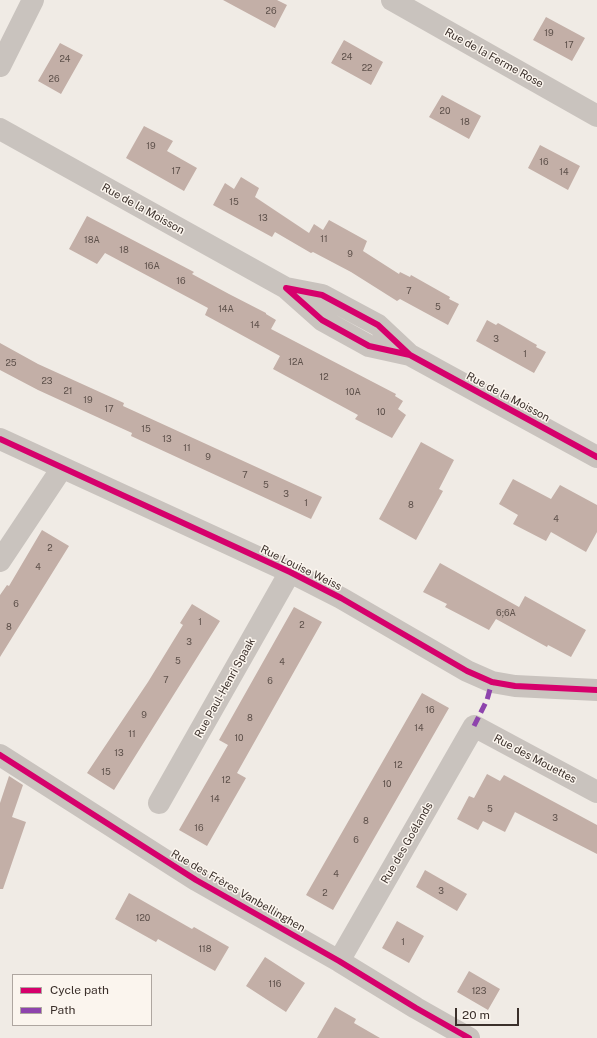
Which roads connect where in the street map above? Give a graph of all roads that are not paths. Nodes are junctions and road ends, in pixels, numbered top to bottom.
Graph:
1 (33, 0) edge
2 (392, 0) edge
3 (0, 66) edge
4 (597, 116) edge
5 (0, 130) edge
6 (0, 438) edge
7 (597, 457) edge
8 (62, 468) junction
9 (0, 561) edge
10 (290, 572) junction
11 (597, 690) edge
12 (474, 726) joint
13 (0, 755) edge
14 (597, 792) edge
15 (159, 803) dead end
16 (340, 961) junction
17 (469, 1038) edge

1 - 3 street
2 - 4 street, Rue de la Ferme Rose
5 - 7 street, Rue de la Moisson
6 - 8 street, Rue Louise Weiss
8 - 9 street
8 - 10 street, Rue Louise Weiss
10 - 11 street, Rue Louise Weiss
10 - 15 street, Rue Paul-Henri Spaak
12 - 14 street, Rue des Mouettes
12 - 16 street, Rue des Goélands
13 - 16 street, Rue des Frères Vanbellinghen
16 - 17 street, Rue des Frères Vanbellinghen

